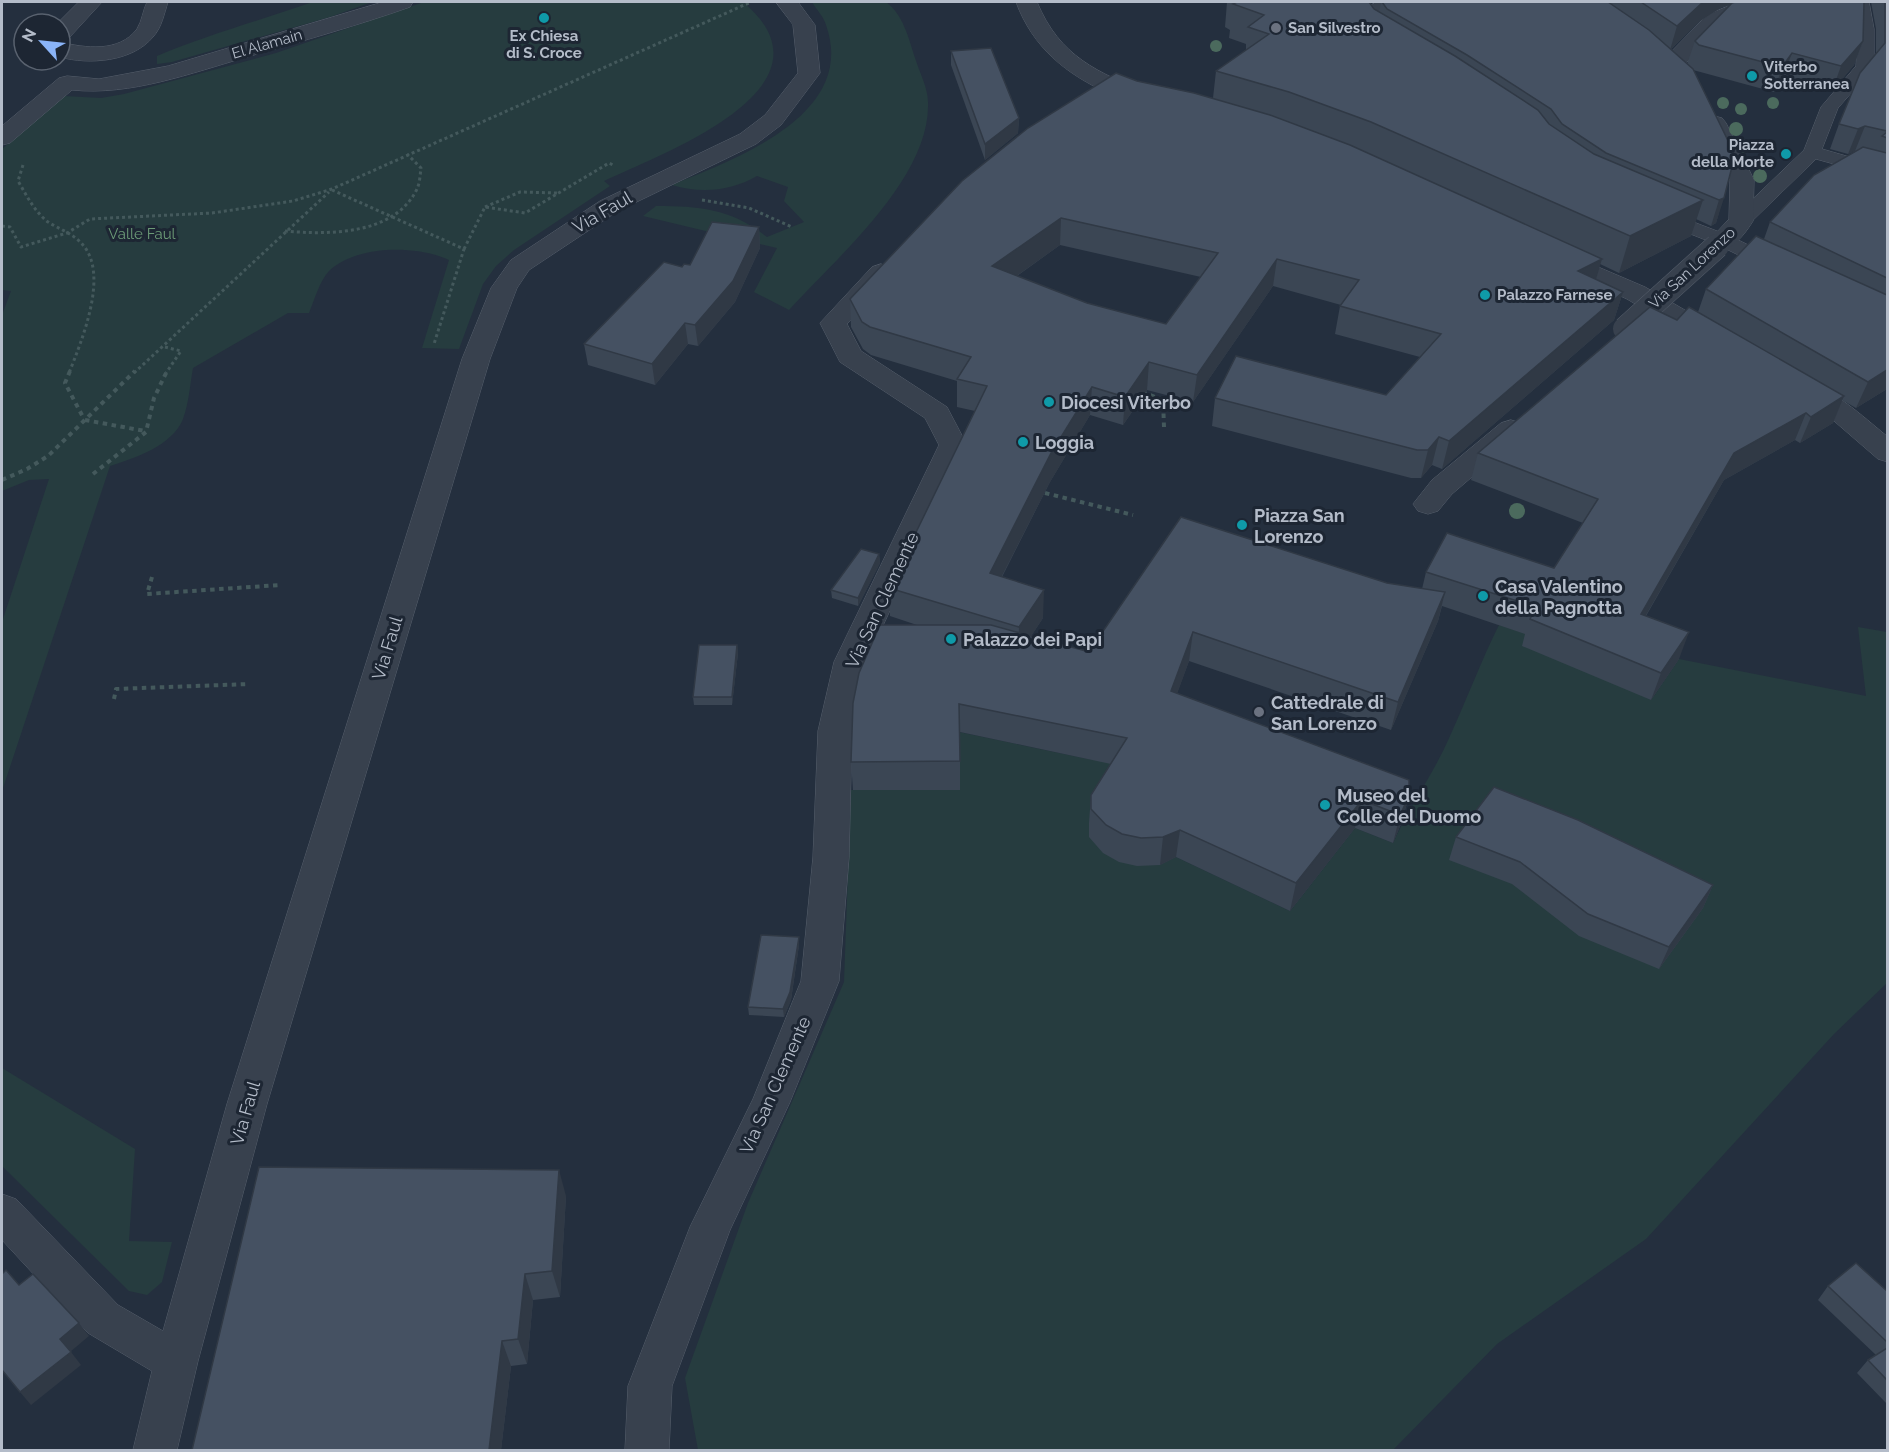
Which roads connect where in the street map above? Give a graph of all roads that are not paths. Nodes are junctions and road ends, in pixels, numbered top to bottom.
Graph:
1 (91, 2) edge
2 (157, 2) edge
3 (402, 2) edge
4 (787, 2) edge
5 (1027, 2) edge
6 (1755, 2) edge
7 (1861, 2) edge
8 (1380, 7) edge
9 (72, 22) edge
10 (132, 45) junction
11 (1392, 49) edge
12 (72, 51) edge
13 (56, 72) edge
14 (67, 82) junction
15 (130, 82) junction
16 (1112, 86) junction
17 (1084, 104) edge
18 (1164, 104) edge
19 (2, 138) edge
20 (1812, 152) junction
21 (1887, 174) edge
22 (1648, 210) edge
23 (1741, 221) junction
24 (1720, 243) junction
25 (1538, 249) edge
26 (896, 257) edge
27 (1795, 275) edge
28 (1616, 337) edge
29 (1739, 353) edge
30 (1781, 376) edge
31 (1532, 410) edge
32 (1887, 453) edge
33 (1428, 504) dead end
34 (2, 1212) edge
35 (176, 1361) junction
36 (155, 1450) edge
37 (647, 1450) edge

1 - 9 street
2 - 10 street
3 - 15 street, El Alamain
4 - 35 street, Via Faul
5 - 16 street
6 - 23 street, Via San Lorenzo
7 - 20 lane
8 - 11 lane
10 - 12 street
10 - 15 street
13 - 14 street
14 - 15 street
14 - 19 street
16 - 17 street
16 - 18 street
20 - 21 lane
20 - 23 lane
22 - 24 lane
23 - 24 street, Via San Lorenzo
24 - 27 lane
24 - 28 street, Via San Lorenzo, bridge
25 - 29 street
26 - 37 street, Via San Clemente
30 - 32 street
31 - 33 street
34 - 35 street
35 - 36 street, Via Faul

